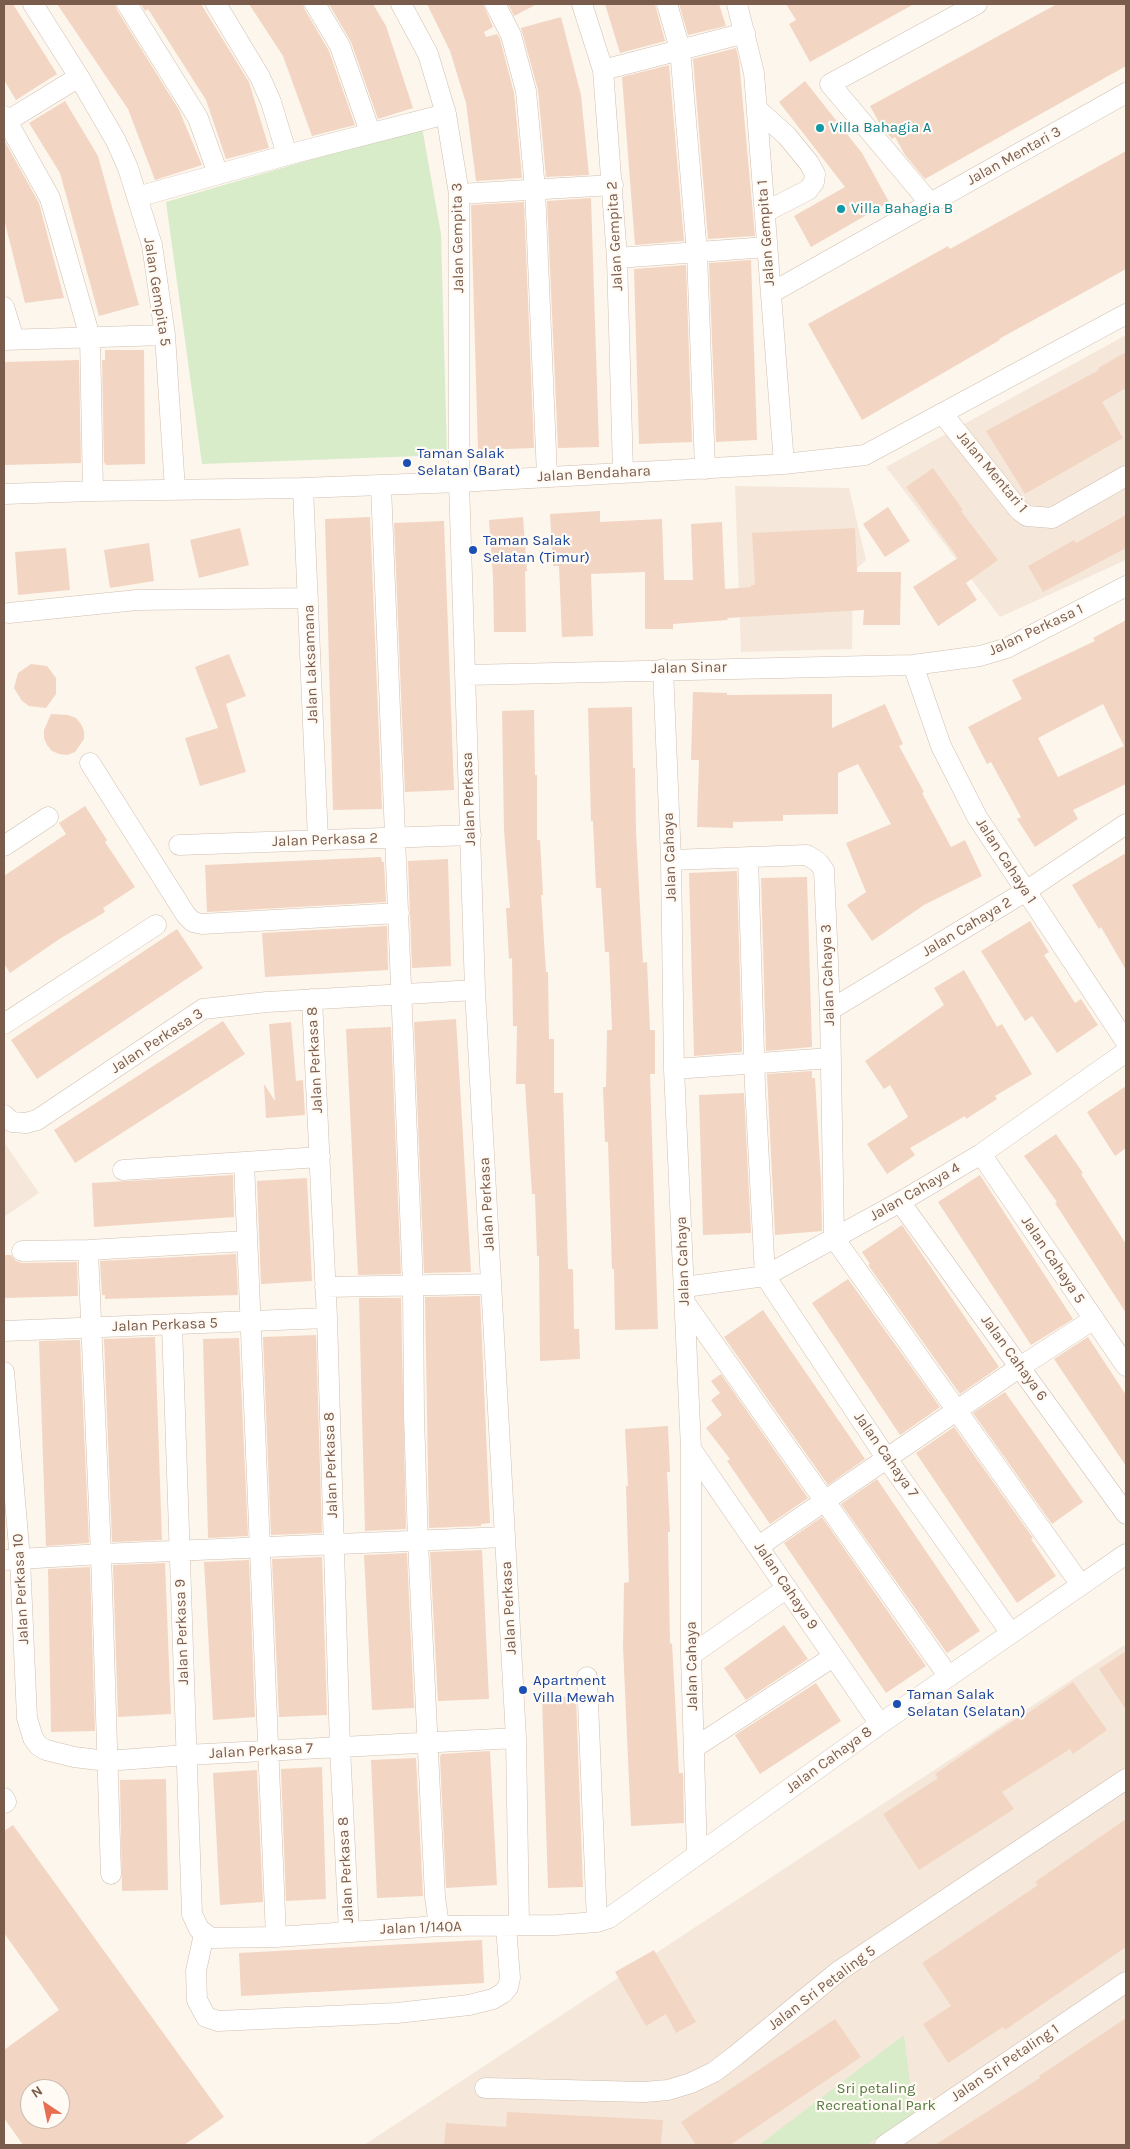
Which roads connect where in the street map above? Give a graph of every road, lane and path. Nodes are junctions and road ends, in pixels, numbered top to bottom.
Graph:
1 (33, 4) edge
2 (127, 4) edge
3 (216, 4) edge
4 (315, 4) edge
5 (402, 4) edge
6 (495, 4) edge
7 (582, 4) edge
8 (668, 4) edge
9 (737, 4) edge
10 (977, 4) edge
11 (745, 33) junction
12 (680, 49) junction
13 (603, 70) junction
14 (79, 77) junction
15 (1126, 93) edge
16 (757, 110) junction
17 (446, 114) junction
18 (5, 120) edge
19 (370, 132) junction
20 (287, 155) junction
21 (218, 174) junction
22 (613, 185) junction
23 (535, 190) junction
24 (460, 194) junction
25 (137, 197) junction
26 (930, 203) junction
27 (764, 212) junction
28 (767, 246) junction
29 (697, 253) junction
30 (617, 258) junction
31 (771, 293) junction
32 (4, 307) edge
33 (1126, 314) edge
34 (165, 335) junction
35 (90, 337) junction
36 (9, 339) edge
37 (942, 413) junction
38 (784, 464) junction
39 (705, 469) junction
40 (623, 472) junction
41 (547, 476) junction
42 (1126, 476) edge
43 (458, 482) junction
44 (382, 486) junction
45 (303, 488) junction
46 (175, 490) junction
47 (93, 491) junction
48 (4, 494) edge
49 (1126, 586) edge
50 (308, 598) junction
51 (9, 614) dead end
52 (912, 665) junction
53 (663, 669) junction
54 (466, 675) junction
55 (90, 763) dead end
56 (48, 817) dead end
57 (1126, 824) edge
58 (471, 834) junction
59 (396, 837) junction
60 (318, 840) junction
61 (179, 845) dead end
62 (4, 846) edge
63 (748, 857) junction
64 (671, 860) junction
65 (1026, 891) junction
66 (399, 913) junction
67 (156, 925) dead end
68 (475, 990) junction
69 (402, 994) junction
70 (312, 999) junction
71 (830, 1010) junction
72 (4, 1024) edge
73 (1126, 1042) edge
74 (1126, 1052) edge
75 (831, 1058) junction
76 (755, 1064) junction
77 (674, 1069) junction
78 (4, 1115) edge
79 (980, 1154) junction
80 (320, 1157) junction
81 (244, 1162) junction
82 (123, 1170) dead end
83 (900, 1202) junction
84 (834, 1238) junction
85 (247, 1241) junction
86 (88, 1250) junction
87 (22, 1251) dead end
88 (765, 1276) junction
89 (491, 1284) junction
90 (413, 1286) junction
91 (325, 1287) junction
92 (685, 1295) junction
93 (326, 1318) junction
94 (1094, 1319) junction
95 (251, 1321) junction
96 (172, 1325) junction
97 (92, 1328) junction
98 (4, 1331) edge
99 (1126, 1366) edge
100 (1020, 1367) junction
101 (4, 1372) edge
102 (958, 1410) junction
103 (691, 1449) junction
104 (887, 1459) junction
105 (825, 1501) junction
106 (1126, 1514) edge
107 (505, 1537) junction
108 (418, 1542) junction
109 (333, 1543) junction
110 (759, 1546) junction
111 (260, 1548) junction
112 (180, 1552) junction
113 (101, 1554) junction
114 (1126, 1554) edge
115 (12, 1560) edge
116 (1081, 1585) junction
117 (787, 1588) junction
118 (1010, 1632) junction
119 (691, 1655) junction
120 (833, 1657) junction
121 (587, 1677) dead end
122 (949, 1677) junction
123 (28, 1718) joint
124 (880, 1724) junction
125 (516, 1738) junction
126 (428, 1743) junction
127 (340, 1748) junction
128 (694, 1748) junction
129 (268, 1751) junction
130 (186, 1755) junction
131 (107, 1761) junction
132 (1126, 1779) edge
133 (4, 1798) edge
134 (4, 1803) edge
135 (698, 1854) junction
136 (112, 1874) dead end
137 (596, 1922) junction
138 (439, 1926) junction
139 (513, 1926) junction
140 (349, 1931) junction
141 (204, 1934) junction
142 (276, 1937) junction
143 (1126, 1982) edge
144 (485, 2088) dead end
145 (885, 2145) edge

1 - 14 street, Jalan Gempita 5
2 - 21 street
3 - 20 street
4 - 19 street
5 - 17 street, Jalan Gempita 3
6 - 23 street
7 - 13 street, Jalan Gempita 2
8 - 12 street
9 - 11 street, Jalan Gempita 1
10 - 26 street
11 - 12 street
11 - 16 street, Jalan Gempita 1
12 - 13 street
12 - 29 street
13 - 22 street, Jalan Gempita 2
14 - 18 street
14 - 25 street, Jalan Gempita 5
15 - 26 street, Jalan Mentari 3
16 - 27 street, Jalan Gempita 1
16 - 27 street
17 - 19 street
17 - 24 street, Jalan Gempita 3
18 - 35 street
19 - 20 street
20 - 21 street
21 - 25 street
22 - 23 street
22 - 30 street, Jalan Gempita 2
23 - 24 street
23 - 41 street
24 - 43 street, Jalan Gempita 3
25 - 34 street, Jalan Gempita 5
26 - 31 street, Jalan Mentari 3
27 - 28 street, Jalan Gempita 1
28 - 29 street
28 - 31 street, Jalan Gempita 1
29 - 30 street
29 - 39 street
30 - 40 street, Jalan Gempita 2
31 - 38 street, Jalan Gempita 1
32 - 36 street
33 - 37 street, Jalan Bendahara
34 - 35 street
34 - 46 street, Jalan Gempita 5
35 - 36 street
35 - 47 street
37 - 38 street, Jalan Bendahara
37 - 42 street, Jalan Mentari 1
38 - 39 street, Jalan Bendahara
39 - 40 street, Jalan Bendahara
40 - 41 street, Jalan Bendahara
41 - 43 street, Jalan Bendahara
43 - 44 street, Jalan Bendahara
43 - 54 street, Jalan Perkasa
44 - 45 street, Jalan Bendahara
44 - 59 street
45 - 46 street, Jalan Bendahara
45 - 50 street, Jalan Laksamana
46 - 47 street, Jalan Bendahara
47 - 48 street, Jalan Bendahara
49 - 52 street, Jalan Perkasa 1
50 - 51 street
50 - 60 street, Jalan Laksamana
52 - 53 street, Jalan Sinar
52 - 65 street, Jalan Cahaya 1
53 - 54 street, Jalan Sinar
53 - 64 street, Jalan Cahaya
54 - 58 street, Jalan Perkasa
55 - 66 street
56 - 62 street
57 - 65 street, Jalan Cahaya 2
58 - 59 street, Jalan Perkasa 2
58 - 68 street, Jalan Perkasa
59 - 60 street, Jalan Perkasa 2
59 - 66 street
60 - 61 street, Jalan Perkasa 2
63 - 64 street, Jalan Cahaya 3
63 - 71 street, Jalan Cahaya 3
63 - 76 street
64 - 77 street, Jalan Cahaya
65 - 71 street, Jalan Cahaya 2
65 - 73 street, Jalan Cahaya 1
66 - 69 street
67 - 72 street
68 - 69 street, Jalan Perkasa 3
68 - 89 street, Jalan Perkasa
69 - 70 street, Jalan Perkasa 3
69 - 90 street
70 - 78 street, Jalan Perkasa 3
70 - 80 street, Jalan Perkasa 8
71 - 75 street, Jalan Cahaya 3
74 - 79 street, Jalan Cahaya 4
75 - 76 street
75 - 84 street, Jalan Cahaya 3
76 - 77 street
76 - 88 street
77 - 92 street, Jalan Cahaya
79 - 83 street, Jalan Cahaya 4
79 - 94 street, Jalan Cahaya 5
80 - 81 street
80 - 91 street, Jalan Perkasa 8
81 - 82 street
81 - 85 street
83 - 84 street, Jalan Cahaya 4
83 - 100 street, Jalan Cahaya 6
84 - 88 street, Jalan Cahaya 4
84 - 102 street
85 - 86 street
85 - 95 street
86 - 87 street
86 - 97 street
88 - 92 street, Jalan Cahaya 4
88 - 104 street, Jalan Cahaya 7
89 - 90 street
89 - 107 street, Jalan Perkasa
90 - 91 street
90 - 108 street
91 - 93 street, Jalan Perkasa 8
92 - 103 street, Jalan Cahaya
92 - 105 street
93 - 95 street, Jalan Perkasa 5
93 - 109 street, Jalan Perkasa 8
94 - 99 street, Jalan Cahaya 5
94 - 100 street
95 - 96 street, Jalan Perkasa 5
95 - 111 street
96 - 97 street, Jalan Perkasa 5
96 - 112 street, Jalan Perkasa 9
97 - 98 street, Jalan Perkasa 5
97 - 113 street
100 - 102 street
100 - 106 street, Jalan Cahaya 6
101 - 115 street, Jalan Perkasa 10
102 - 104 street
102 - 116 street
103 - 110 street, Jalan Cahaya 9
103 - 119 street, Jalan Cahaya
104 - 105 street
104 - 118 street, Jalan Cahaya 7
105 - 110 street
105 - 122 street
107 - 108 street
107 - 125 street, Jalan Perkasa
108 - 109 street
108 - 126 street
109 - 111 street
109 - 127 street, Jalan Perkasa 8
110 - 117 street, Jalan Cahaya 9
111 - 112 street
111 - 129 street
112 - 113 street
112 - 130 street, Jalan Perkasa 9
113 - 115 street
113 - 131 street
114 - 116 street, Jalan Cahaya 8
115 - 123 street, Jalan Perkasa 10
116 - 118 street, Jalan Cahaya 8
117 - 119 street
117 - 120 street, Jalan Cahaya 9
118 - 122 street, Jalan Cahaya 8
119 - 128 street, Jalan Cahaya
120 - 124 street, Jalan Cahaya 9
120 - 128 street
121 - 137 street
122 - 124 street, Jalan Cahaya 8
123 - 131 street, Jalan Perkasa 7
124 - 135 street, Jalan Cahaya 8
125 - 126 street, Jalan Perkasa 7
125 - 139 street, Jalan Perkasa
126 - 127 street, Jalan Perkasa 7
126 - 138 street
127 - 129 street, Jalan Perkasa 7
127 - 140 street, Jalan Perkasa 8
128 - 135 street, Jalan Cahaya
129 - 130 street, Jalan Perkasa 7
129 - 142 street
130 - 131 street, Jalan Perkasa 7
130 - 141 street, Jalan Perkasa 9
131 - 136 street
132 - 144 street, Jalan Sri Petaling 5
133 - 134 street
135 - 137 street, Jalan Cahaya 8
137 - 139 street, Jalan Cahaya 8
138 - 139 street, Jalan 1/140A
138 - 140 street, Jalan 1/140A
139 - 141 street, Jalan Perkasa
140 - 142 street, Jalan 1/140A
141 - 142 street, Jalan 1/140A
143 - 145 street, Jalan Sri Petaling 1

